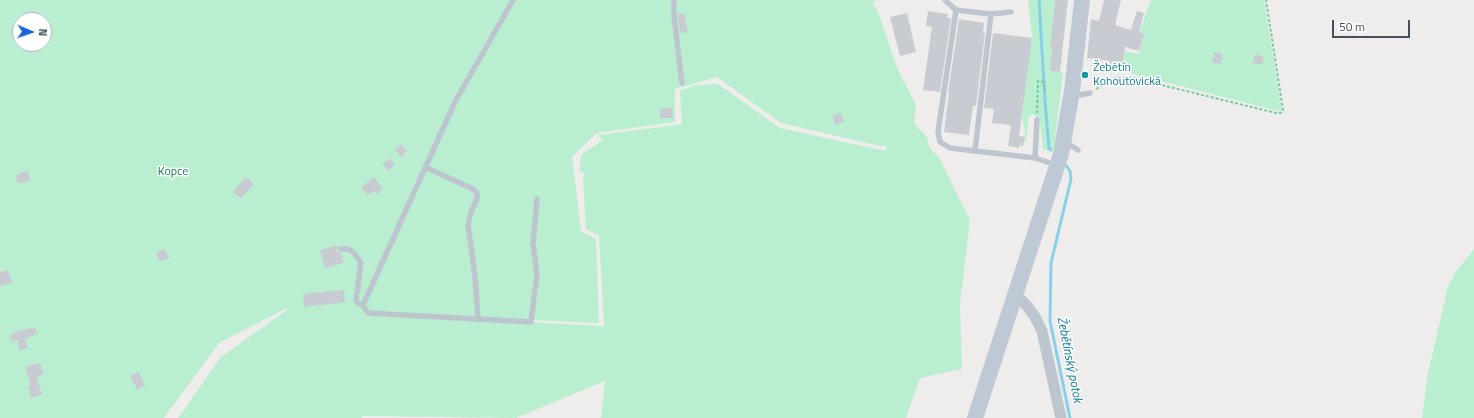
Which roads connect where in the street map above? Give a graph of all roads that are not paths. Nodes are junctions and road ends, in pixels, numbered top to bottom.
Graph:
1 (513, 0) edge
2 (674, 0) edge
3 (945, 0) edge
4 (1082, 0) edge
5 (956, 10) junction
6 (1011, 12) dead end
7 (992, 14) junction
8 (682, 83) dead end
9 (1090, 93) road end
10 (1072, 94) junction
11 (1037, 120) road end
12 (975, 150) junction
13 (1078, 150) dead end
14 (1060, 156) junction
15 (1036, 158) junction
16 (425, 167) junction
17 (537, 199) dead end
18 (341, 248) dead end
19 (1014, 297) junction
20 (363, 305) junction
21 (478, 319) junction
22 (975, 418) edge
23 (1061, 418) edge

1 - 16 lane
2 - 8 lane
3 - 5 lane
4 - 10 street
5 - 7 lane
5 - 12 lane
6 - 7 lane
7 - 12 lane
9 - 10 lane
10 - 14 street
11 - 15 lane
12 - 15 lane
13 - 14 lane
14 - 15 lane
14 - 19 street
16 - 20 lane
16 - 21 lane
17 - 21 lane
18 - 20 lane
19 - 22 street
19 - 23 street
20 - 21 lane

